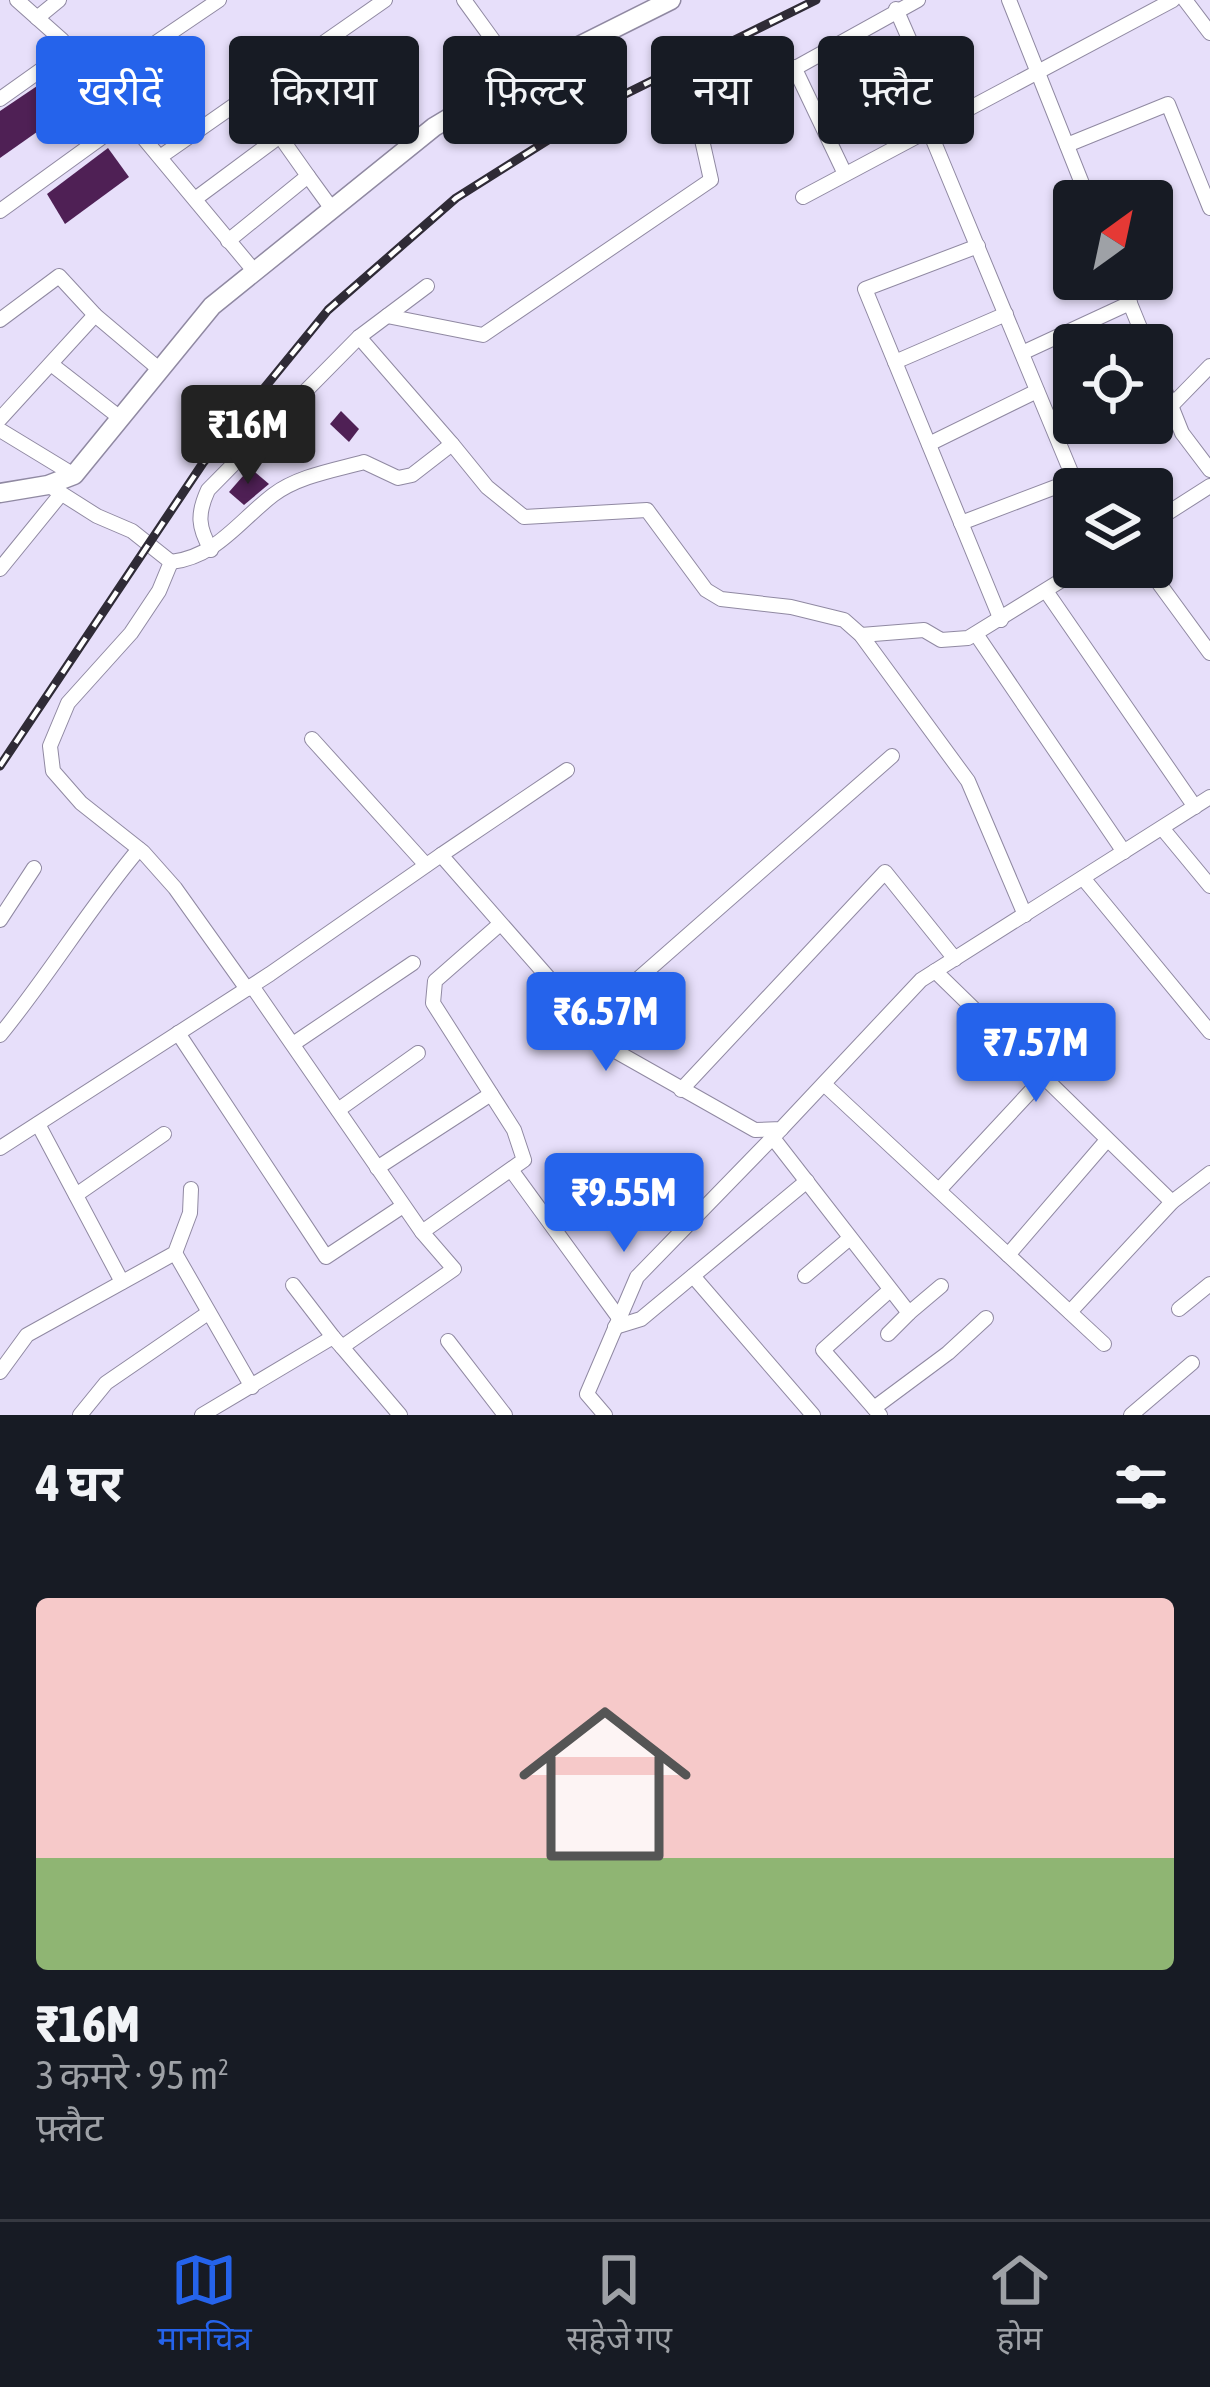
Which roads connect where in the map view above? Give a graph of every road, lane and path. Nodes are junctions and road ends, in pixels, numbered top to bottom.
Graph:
1 (17, 0) edge
2 (59, 0) edge
3 (219, 0) edge
4 (385, 0) edge
5 (464, 0) edge
6 (671, 0) edge
7 (918, 0) edge
8 (1009, 0) edge
9 (1173, 0) edge
10 (1185, 0) edge
11 (896, 9) junction
12 (37, 18) junction
13 (1210, 33) edge
14 (55, 36) edge
15 (166, 36) edge
16 (490, 36) edge
17 (599, 36) edge
18 (908, 36) edge
19 (794, 68) joint
20 (1037, 72) junction
21 (36, 73) edge
22 (0, 99) edge
23 (974, 106) edge
24 (443, 122) edge
25 (92, 144) edge
26 (149, 144) edge
27 (269, 144) edge
28 (285, 144) edge
29 (703, 144) edge
30 (902, 144) edge
31 (935, 144) edge
32 (1067, 145) junction
33 (160, 157) junction
34 (845, 174) junction
35 (308, 176) junction
36 (1081, 180) edge
37 (803, 197) dead end
38 (195, 199) junction
39 (1210, 208) edge
40 (332, 209) junction
41 (0, 211) edge
42 (228, 242) junction
43 (978, 246) junction
44 (255, 272) junction
45 (427, 286) dead end
46 (1129, 300) edge
47 (1130, 303) junction
48 (1006, 314) junction
49 (95, 315) junction
50 (387, 316) junction
51 (0, 320) edge
52 (1138, 324) edge
53 (359, 337) junction
54 (1022, 352) junction
55 (895, 362) junction
56 (52, 364) junction
57 (1210, 366) edge
58 (159, 369) junction
59 (1037, 392) junction
60 (1173, 404) edge
61 (1173, 411) edge
62 (118, 418) junction
63 (0, 419) edge
64 (0, 430) edge
65 (452, 444) junction
66 (928, 444) junction
67 (1069, 468) edge
68 (1210, 470) edge
69 (74, 476) junction
70 (1210, 486) edge
71 (55, 490) junction
72 (1053, 492) edge
73 (0, 493) edge
74 (1173, 510) edge
75 (961, 523) junction
76 (211, 550) junction
77 (171, 562) junction
78 (0, 568) edge
79 (1053, 586) edge
80 (1162, 588) edge
81 (1046, 591) junction
82 (1001, 620) junction
83 (861, 634) junction
84 (976, 634) junction
85 (1210, 653) edge
86 (312, 739) dead end
87 (892, 756) dead end
88 (567, 770) dead end
89 (1210, 796) edge
90 (1195, 807) junction
91 (1162, 828) junction
92 (139, 849) junction
93 (1124, 852) junction
94 (441, 856) junction
95 (426, 865) junction
96 (34, 868) dead end
97 (1083, 878) junction
98 (1210, 886) edge
99 (1025, 915) junction
100 (0, 920) edge
101 (500, 924) junction
102 (955, 959) junction
103 (413, 963) dead end
104 (935, 971) junction
105 (250, 987) junction
106 (589, 1022) junction
107 (1210, 1032) edge
108 (178, 1033) junction
109 (0, 1035) edge
110 (292, 1044) junction
111 (418, 1053) dead end
112 (1043, 1078) junction
113 (824, 1084) junction
114 (681, 1090) junction
115 (491, 1094) junction
116 (338, 1110) junction
117 (38, 1124) junction
118 (777, 1133) junction
119 (164, 1134) dead end
120 (3, 1140) edge
121 (1107, 1140) junction
122 (377, 1168) junction
123 (512, 1171) junction
124 (1210, 1173) edge
125 (807, 1181) junction
126 (190, 1189) dead end
127 (939, 1190) junction
128 (76, 1195) junction
129 (1172, 1202) junction
130 (403, 1206) junction
131 (422, 1232) junction
132 (850, 1238) junction
133 (175, 1253) junction
134 (1009, 1255) junction
135 (693, 1276) junction
136 (805, 1276) dead end
137 (122, 1282) junction
138 (1210, 1284) edge
139 (292, 1285) dead end
140 (941, 1286) dead end
141 (890, 1290) junction
142 (1179, 1309) dead end
143 (1070, 1312) junction
144 (208, 1313) junction
145 (909, 1313) junction
146 (986, 1318) dead end
147 (617, 1322) junction
148 (888, 1334) dead end
149 (448, 1341) dead end
150 (338, 1342) junction
151 (1104, 1344) dead end
152 (1192, 1363) dead end
153 (0, 1372) edge
154 (251, 1387) junction
155 (1148, 1401) junction
156 (877, 1412) edge
157 (80, 1415) edge
158 (202, 1415) edge
159 (400, 1415) edge
160 (506, 1415) edge
161 (605, 1415) edge
162 (813, 1415) edge
163 (1131, 1415) edge
164 (1160, 1415) edge

1 - 12 street
2 - 12 street
3 - 15 street
4 - 33 street
5 - 16 street
6 - 17 street
7 - 11 street
8 - 20 street
9 - 20 street
10 - 13 street
11 - 18 street
11 - 19 street
12 - 14 street
19 - 34 street
20 - 23 street
20 - 32 street
21 - 22 street
24 - 40 street
25 - 41 street
26 - 33 street
27 - 38 street
28 - 35 street
29 - 50 street
30 - 34 street
31 - 43 street
32 - 36 street
32 - 39 street
33 - 38 street
34 - 37 street
35 - 40 street
35 - 42 street
38 - 42 street
40 - 44 street
42 - 44 street
43 - 48 street
43 - 55 street
44 - 58 street
45 - 50 street
46 - 47 street
47 - 52 street
47 - 54 street
48 - 54 street
48 - 55 street
49 - 51 street
49 - 56 street
49 - 58 street
50 - 53 street
53 - 65 street
53 - 76 street
54 - 59 street
55 - 66 street
56 - 62 street
56 - 63 street
57 - 60 street
58 - 62 street
59 - 66 street
59 - 67 street
61 - 68 street
62 - 69 street
64 - 69 street
65 - 76 street
65 - 83 street
66 - 75 street
69 - 71 street
70 - 74 street
71 - 73 street
71 - 77 street
71 - 78 street
72 - 75 street
75 - 82 street
76 - 77 street
77 - 92 street
79 - 81 street
80 - 85 street
81 - 82 street
81 - 90 street
82 - 84 street
83 - 84 street
83 - 99 street
84 - 93 street
86 - 95 street
87 - 106 street
88 - 94 street
89 - 90 street
90 - 91 street
91 - 93 street
91 - 98 street
92 - 105 street
92 - 109 street
93 - 97 street
94 - 95 street
94 - 101 street
95 - 105 street
96 - 100 street
97 - 99 street
97 - 107 street
99 - 102 street
101 - 106 street
101 - 115 street
102 - 104 street
102 - 114 street
103 - 110 street
104 - 112 street
104 - 113 street
105 - 108 street
105 - 110 street
106 - 114 street
108 - 117 street
108 - 130 street
110 - 116 street
111 - 116 street
112 - 121 street
112 - 127 street
113 - 118 street
113 - 127 street
114 - 118 street
115 - 122 street
115 - 123 street
116 - 122 street
117 - 120 street
117 - 128 street
118 - 125 street
118 - 147 street
119 - 128 street
121 - 129 street
121 - 134 street
122 - 130 street
123 - 131 street
123 - 147 street
124 - 129 street
125 - 132 street
125 - 135 street
126 - 133 street
127 - 134 street
128 - 137 street
129 - 143 street
130 - 131 street
131 - 150 street
132 - 136 street
132 - 141 street
133 - 137 street
133 - 144 street
134 - 143 street
135 - 147 street
135 - 162 street
137 - 153 street
138 - 142 street
139 - 150 street
140 - 145 street
141 - 145 street
141 - 156 street
143 - 151 street
144 - 154 street
144 - 157 street
145 - 148 street
146 - 156 street
147 - 161 street
149 - 160 street
150 - 154 street
150 - 159 street
152 - 155 street
154 - 158 street
155 - 163 street
155 - 164 street

